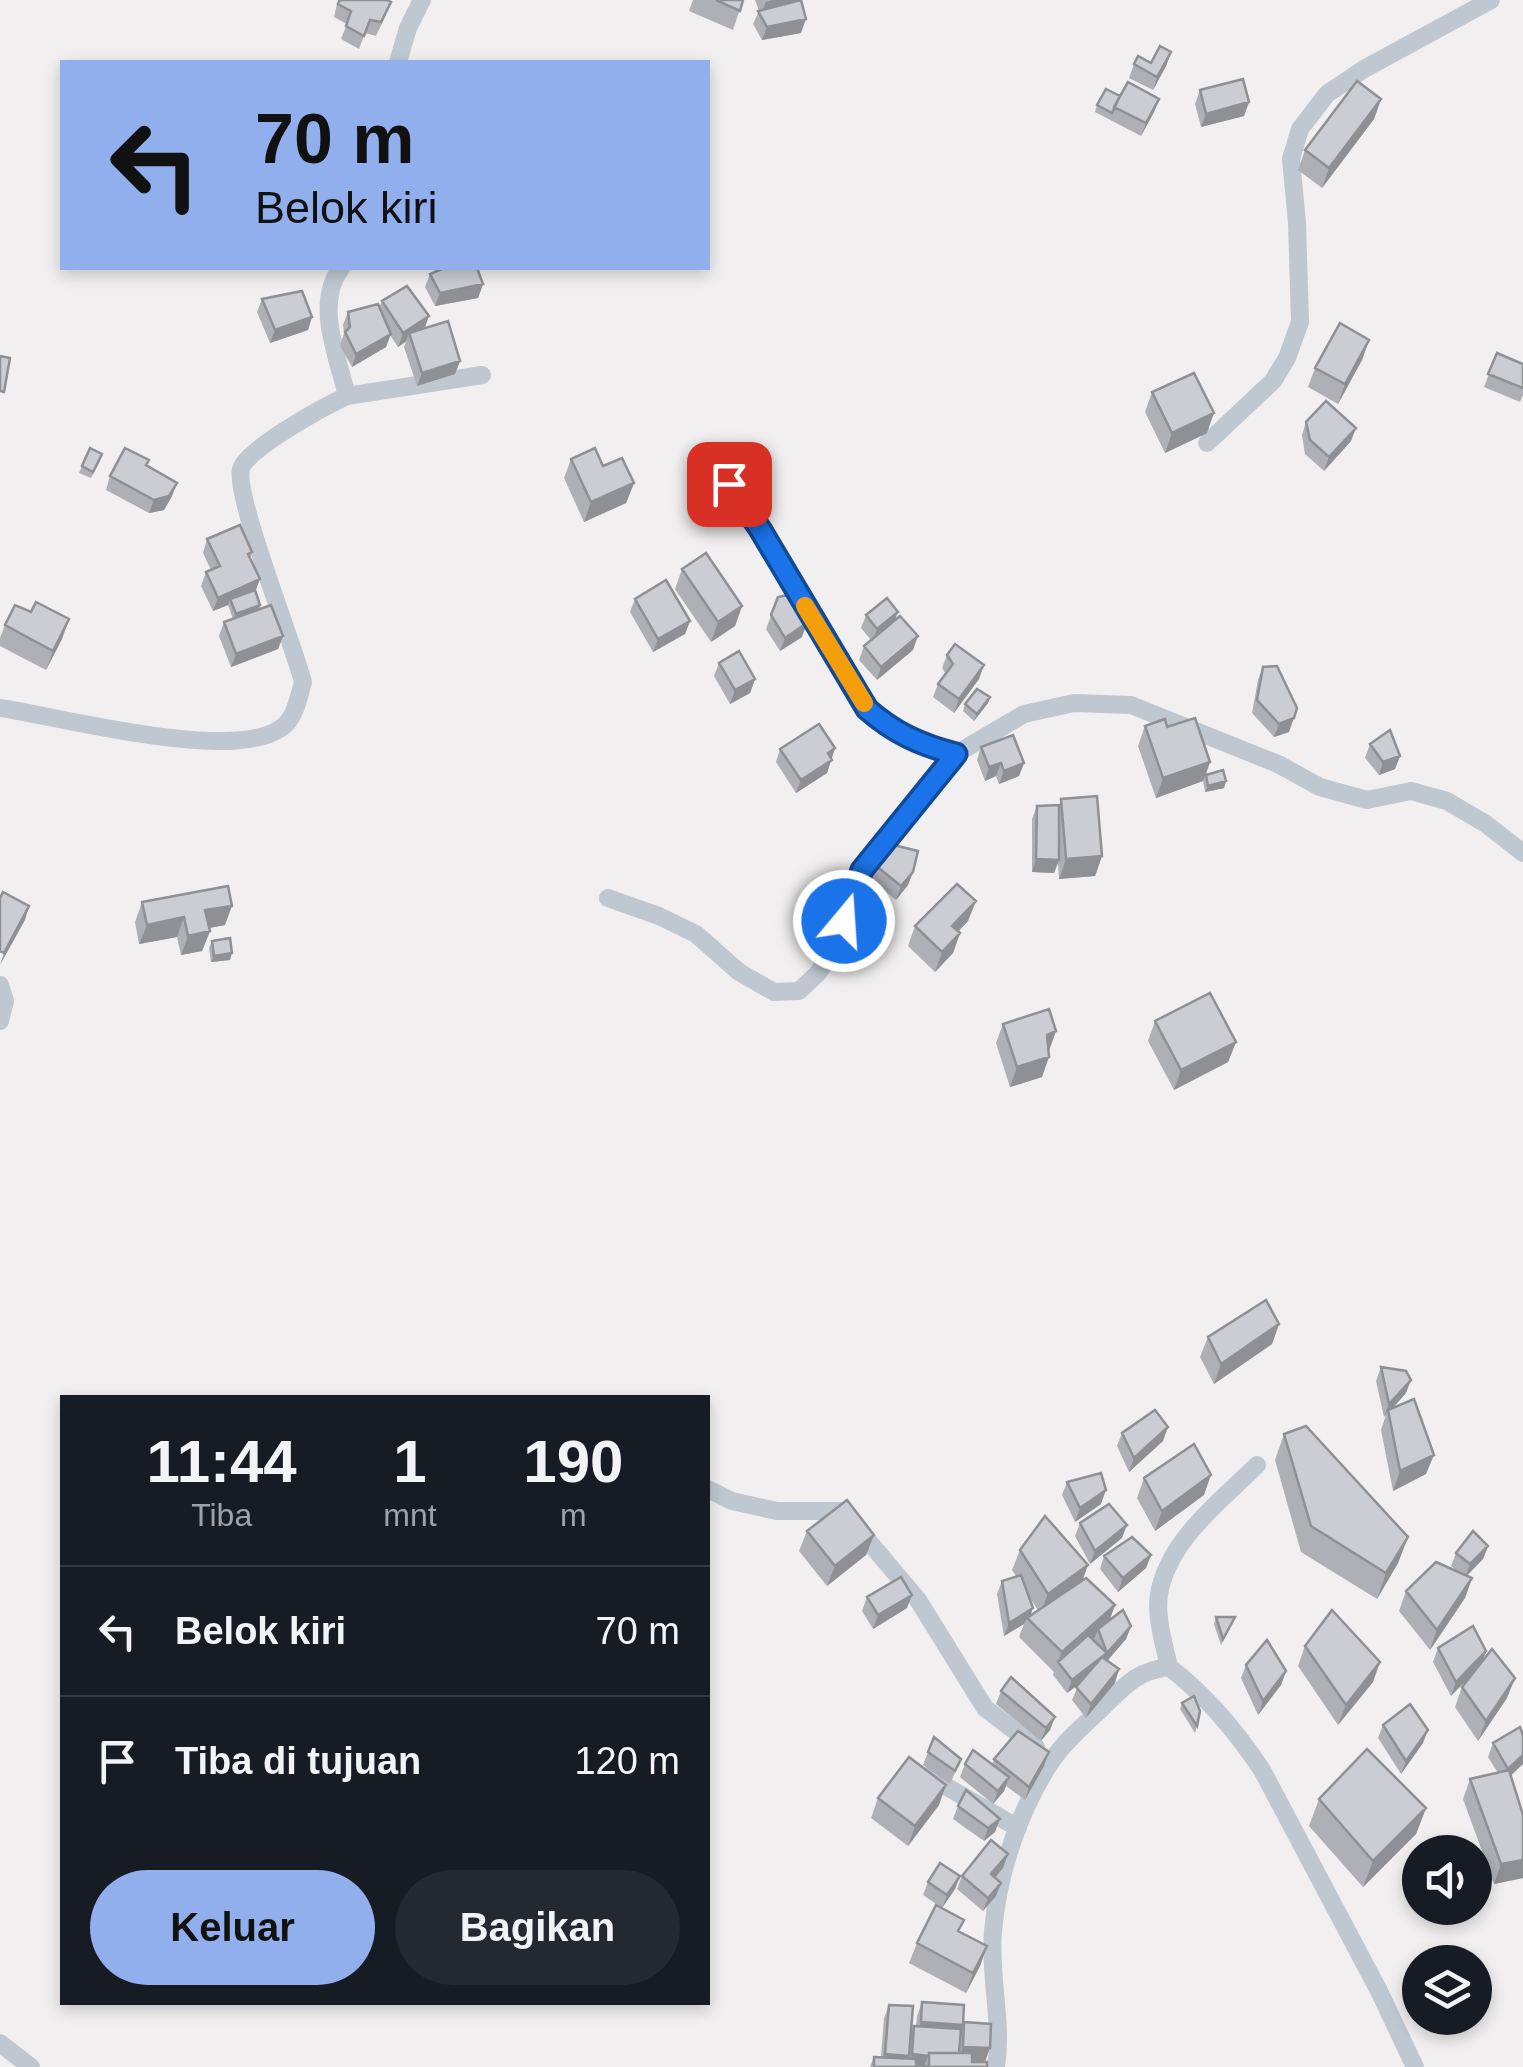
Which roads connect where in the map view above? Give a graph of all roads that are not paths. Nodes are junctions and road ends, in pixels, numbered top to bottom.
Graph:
1 (422, 0) edge
2 (1488, 1) edge
3 (399, 60) edge
4 (340, 270) edge
5 (482, 375) dead end
6 (348, 396) junction
7 (1206, 444) dead end
8 (729, 484) dead end
9 (0, 708) edge
10 (956, 754) junction
11 (1523, 854) edge
12 (608, 898) dead end
13 (0, 985) edge
14 (0, 1021) edge
15 (1257, 1465) dead end
16 (710, 1490) edge
17 (1169, 1667) junction
18 (1053, 1759) junction
19 (916, 1769) edge
20 (1018, 1828) junction
21 (0, 2043) edge
22 (31, 2067) edge
23 (996, 2067) edge
24 (1415, 2067) edge

1 - 3 street
2 - 7 street
4 - 6 street
5 - 6 street
6 - 9 street
8 - 10 street
10 - 11 street
10 - 12 street
13 - 14 street
15 - 17 street
16 - 18 street
17 - 18 street
17 - 24 street
18 - 20 street
19 - 20 street
20 - 23 street
21 - 22 street

